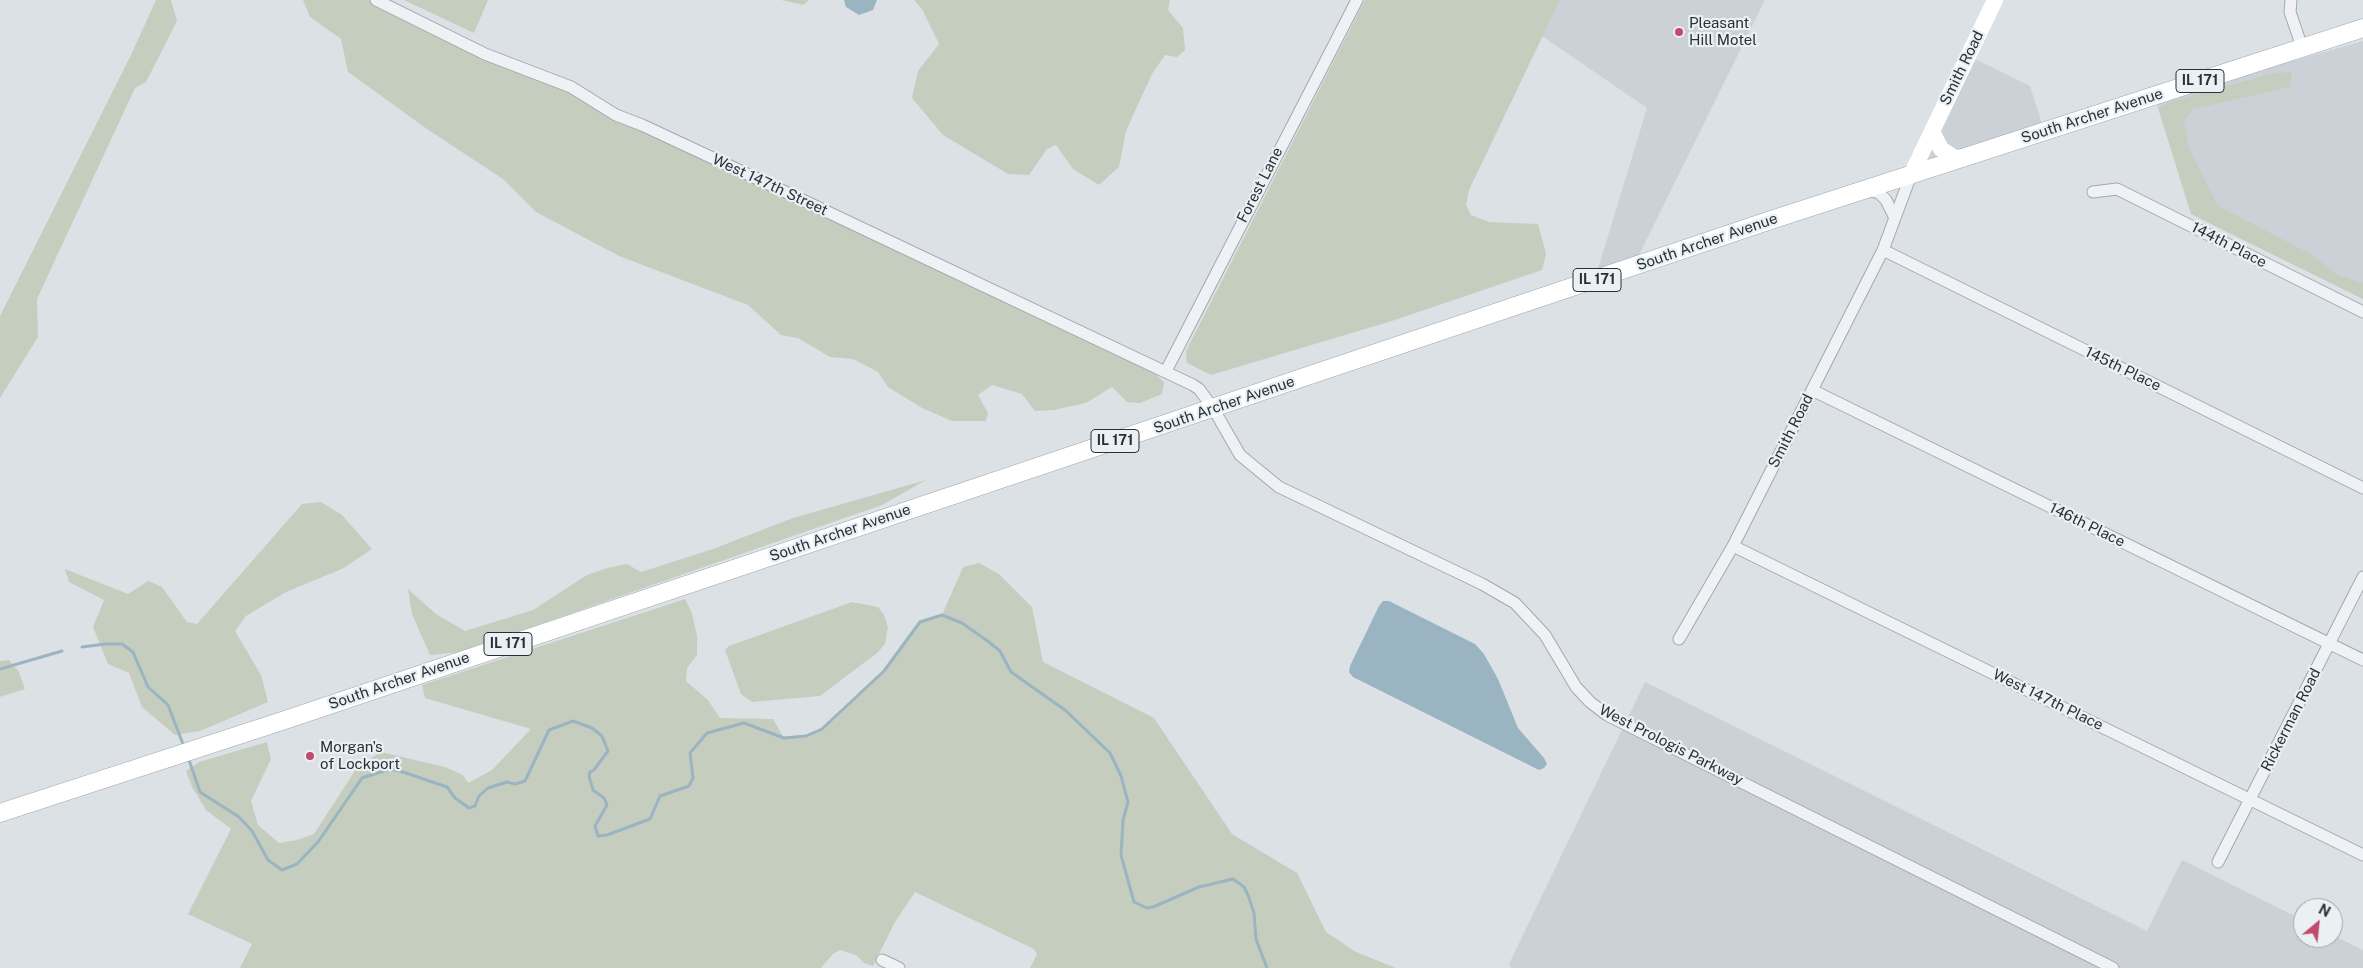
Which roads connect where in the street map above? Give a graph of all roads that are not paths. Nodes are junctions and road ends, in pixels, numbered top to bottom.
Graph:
1 (376, 0) edge
2 (1357, 0) edge
3 (1995, 0) edge
4 (2291, 0) edge
5 (2363, 28) edge
6 (2302, 47) junction
7 (1932, 131) junction
8 (1960, 158) junction
9 (1911, 175) junction
10 (1865, 190) junction
11 (2092, 192) dead end
12 (1894, 218) junction
13 (1883, 250) junction
14 (2363, 312) edge
15 (1166, 371) junction
16 (1812, 390) junction
17 (1213, 408) junction
18 (2363, 488) edge
19 (1733, 546) junction
20 (2363, 578) edge
21 (1679, 639) dead end
22 (2329, 644) junction
23 (2363, 660) edge
24 (2250, 800) junction
25 (0, 813) edge
26 (2363, 855) edge
27 (2218, 862) dead end
28 (882, 960) dead end
29 (899, 968) edge
30 (2113, 968) edge

1 - 15 street, West 147th Street
2 - 15 street, Forest Lane
3 - 7 street, Smith Road
4 - 6 street
5 - 6 main road, South Archer Avenue / IL 171
6 - 8 main road, South Archer Avenue / IL 171
7 - 8 street
7 - 9 street, Smith Road
8 - 9 main road, South Archer Avenue / IL 171
9 - 10 main road, South Archer Avenue / IL 171
9 - 12 street, Smith Road
10 - 12 street
10 - 17 main road, South Archer Avenue / IL 171
11 - 14 street, 144th Place
12 - 13 street, Smith Road
13 - 16 street, Smith Road
13 - 18 street, 145th Place
15 - 17 street, West 147th Street
16 - 19 street, Smith Road
16 - 22 street, 146th Place
17 - 25 main road, South Archer Avenue / IL 171
17 - 30 street, West Prologis Parkway
19 - 21 street, Smith Road
19 - 24 street, West 147th Place
20 - 22 street, Rickerman Road
22 - 23 street, 146th Place
22 - 24 street, Rickerman Road
24 - 26 street, West 147th Place
24 - 27 street, Rickerman Road
28 - 29 street

